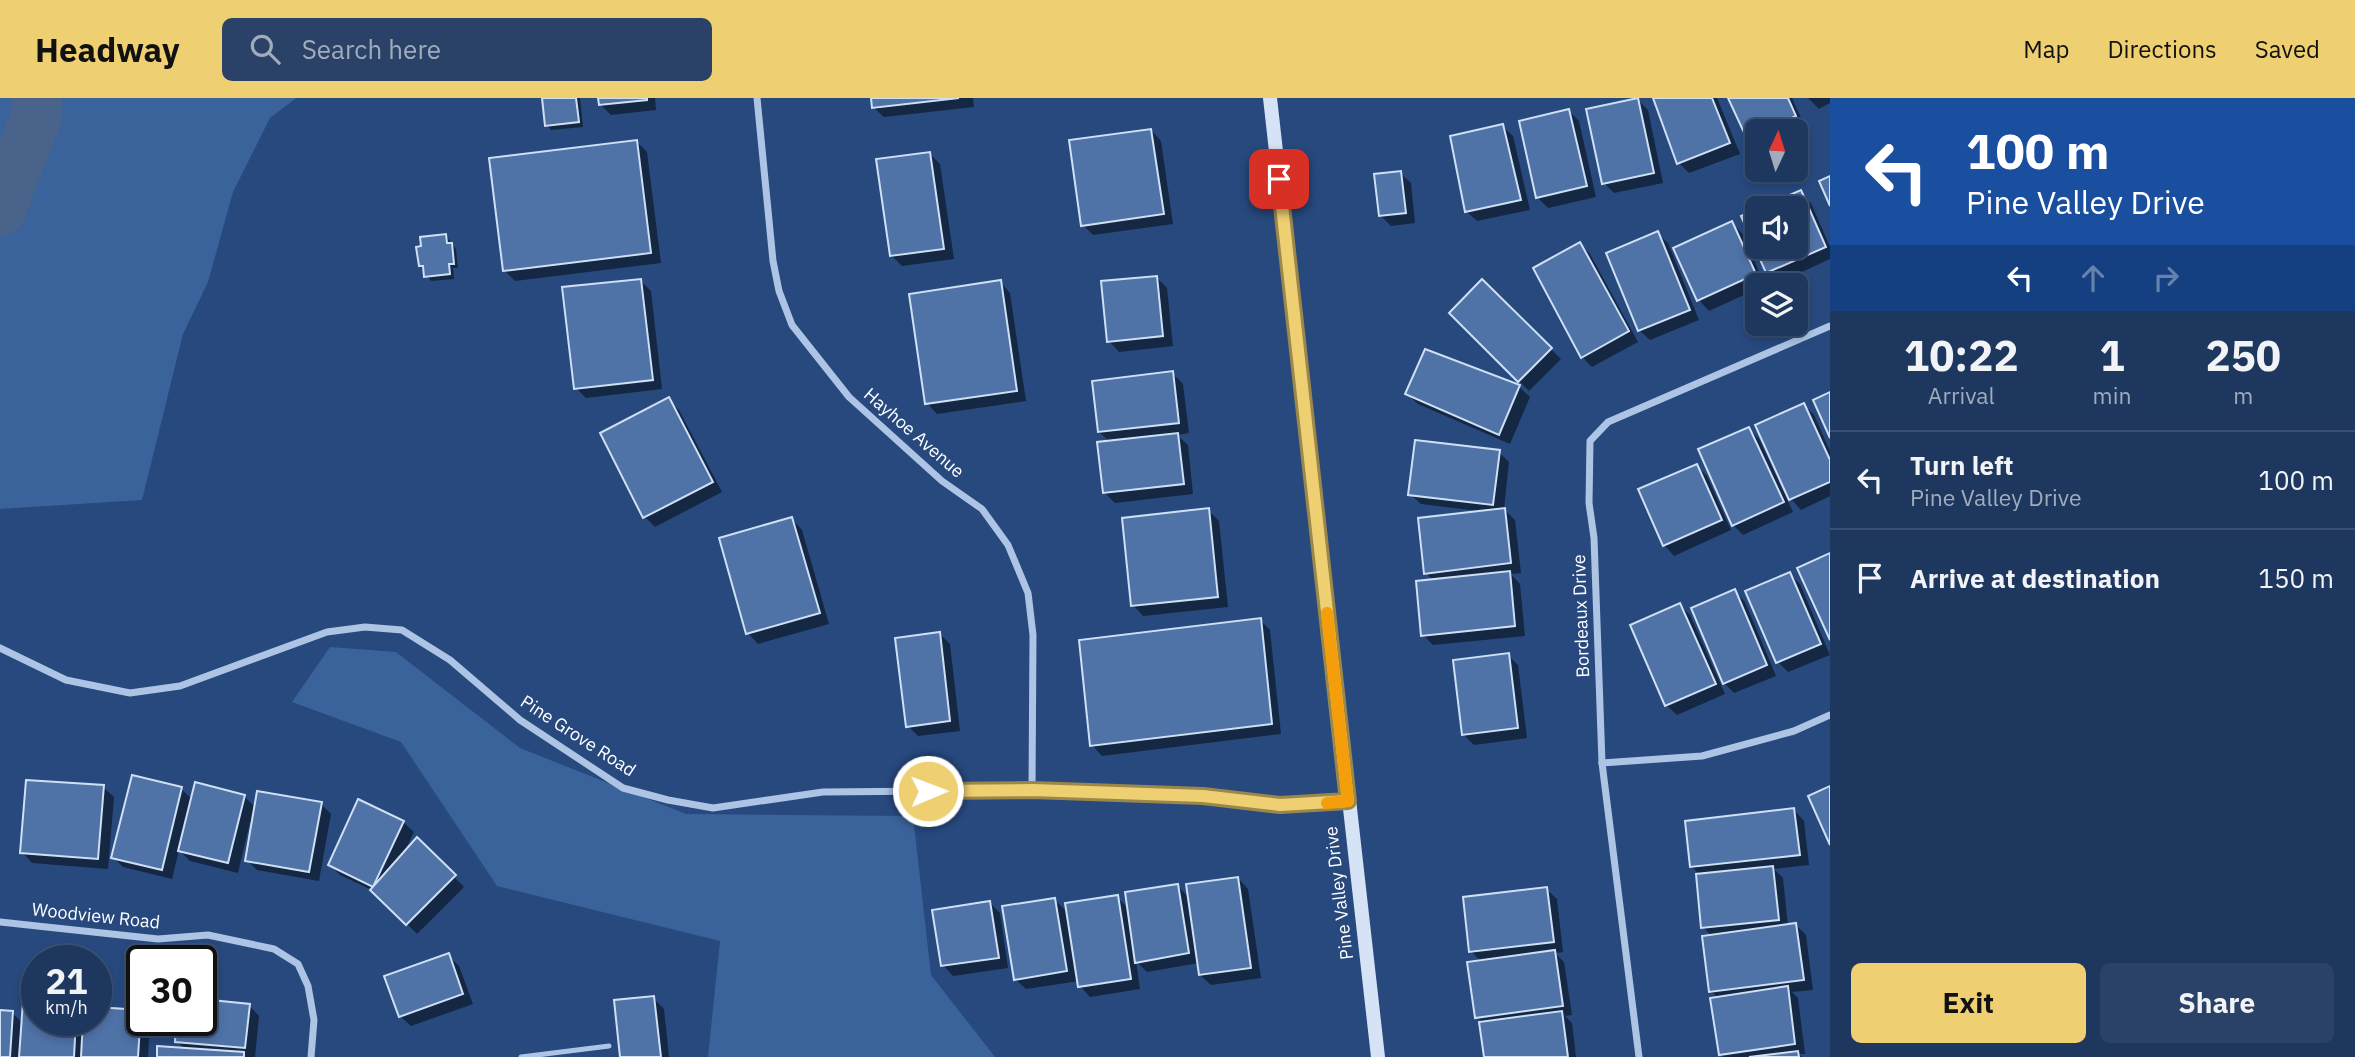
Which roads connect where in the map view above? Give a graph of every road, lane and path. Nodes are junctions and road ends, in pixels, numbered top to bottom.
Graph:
1 (757, 98) edge
2 (1270, 98) edge
3 (1830, 326) edge
4 (0, 648) edge
5 (1830, 715) edge
6 (1602, 763) junction
7 (1032, 790) junction
8 (1348, 801) junction
9 (0, 922) edge
10 (609, 1046) dead end
11 (310, 1057) edge
12 (520, 1057) edge
13 (1378, 1057) edge
14 (1639, 1057) edge

1 - 7 street, Hayhoe Avenue
2 - 8 main road, Pine Valley Drive
3 - 6 street, Bordeaux Drive
4 - 7 street, Pine Grove Road
5 - 6 street
6 - 14 street, Bordeaux Drive
7 - 8 street, Pine Grove Road
8 - 13 main road, Pine Valley Drive
9 - 11 street, Woodview Road
10 - 12 lane

